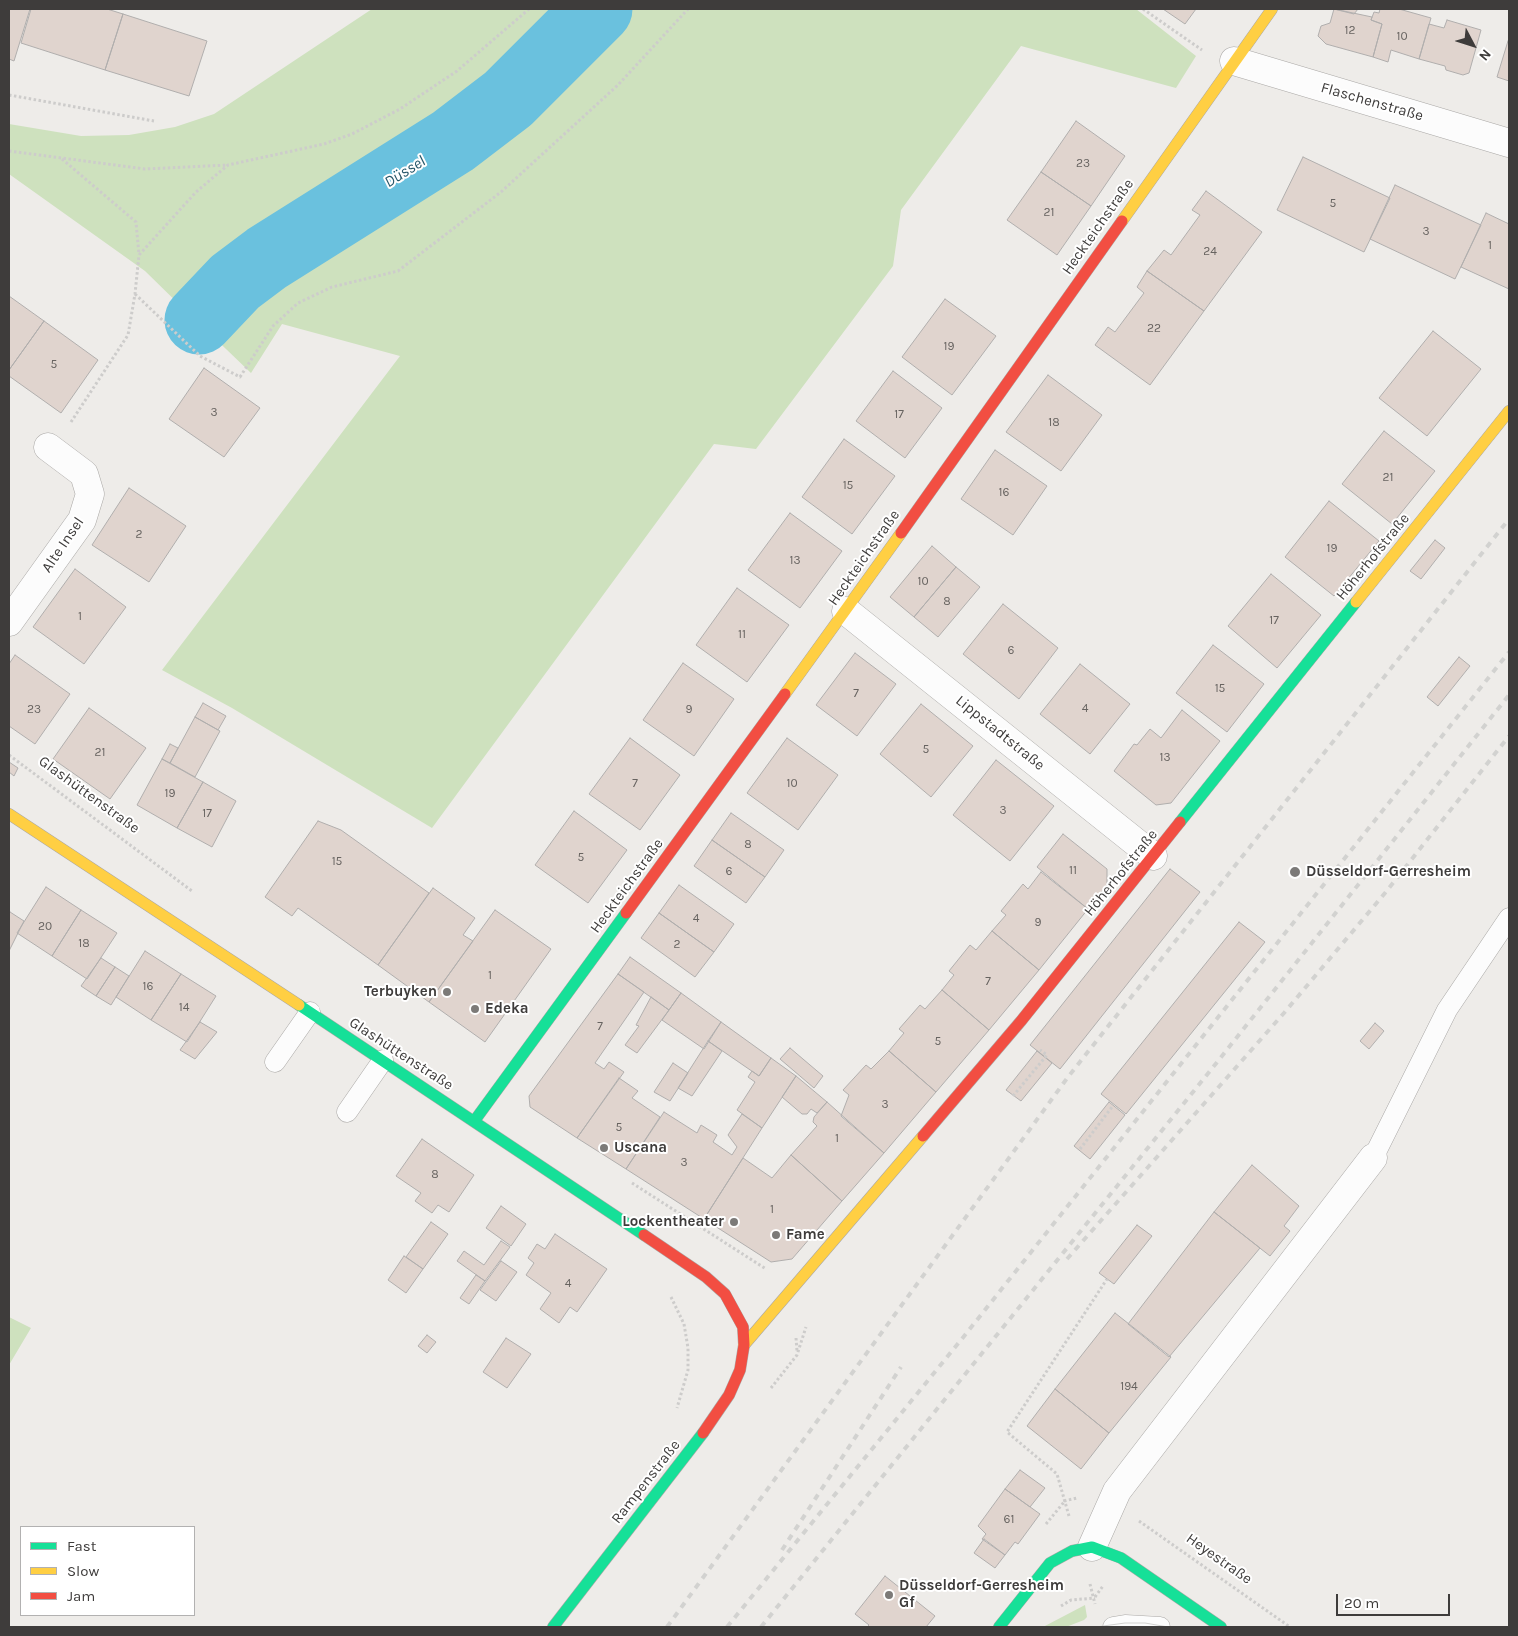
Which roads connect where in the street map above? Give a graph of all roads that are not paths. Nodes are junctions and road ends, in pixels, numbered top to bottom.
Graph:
1 (1272, 9) edge
2 (1231, 65) junction
3 (1509, 143) edge
4 (1509, 411) edge
5 (50, 449) road end
6 (846, 610) junction
7 (9, 622) edge
8 (9, 814) edge
9 (1154, 856) junction
10 (1509, 918) edge
11 (310, 1012) junction
12 (383, 1060) junction
13 (275, 1062) dead end
14 (347, 1112) dead end
15 (475, 1120) junction
16 (1373, 1158) joint
17 (744, 1345) junction
18 (1086, 1548) junction
19 (553, 1627) edge
20 (999, 1627) edge
21 (1113, 1627) edge
22 (1160, 1627) edge
23 (1221, 1627) edge

1 - 2 street, Heckteichstraße
2 - 3 street, Flaschenstraße
2 - 6 street, Heckteichstraße
4 - 9 street, Höherhofstraße
5 - 7 street, Alte Insel
6 - 9 street, Lippstadtstraße
6 - 15 street, Heckteichstraße
8 - 11 street, Glashüttenstraße
9 - 17 street, Höherhofstraße
10 - 16 lane
11 - 12 street, Glashüttenstraße
11 - 13 lane
12 - 14 lane
12 - 15 street, Glashüttenstraße
15 - 17 street, Glashüttenstraße
16 - 18 street
17 - 19 street, Rampenstraße
18 - 20 street
18 - 23 street
21 - 22 lane

